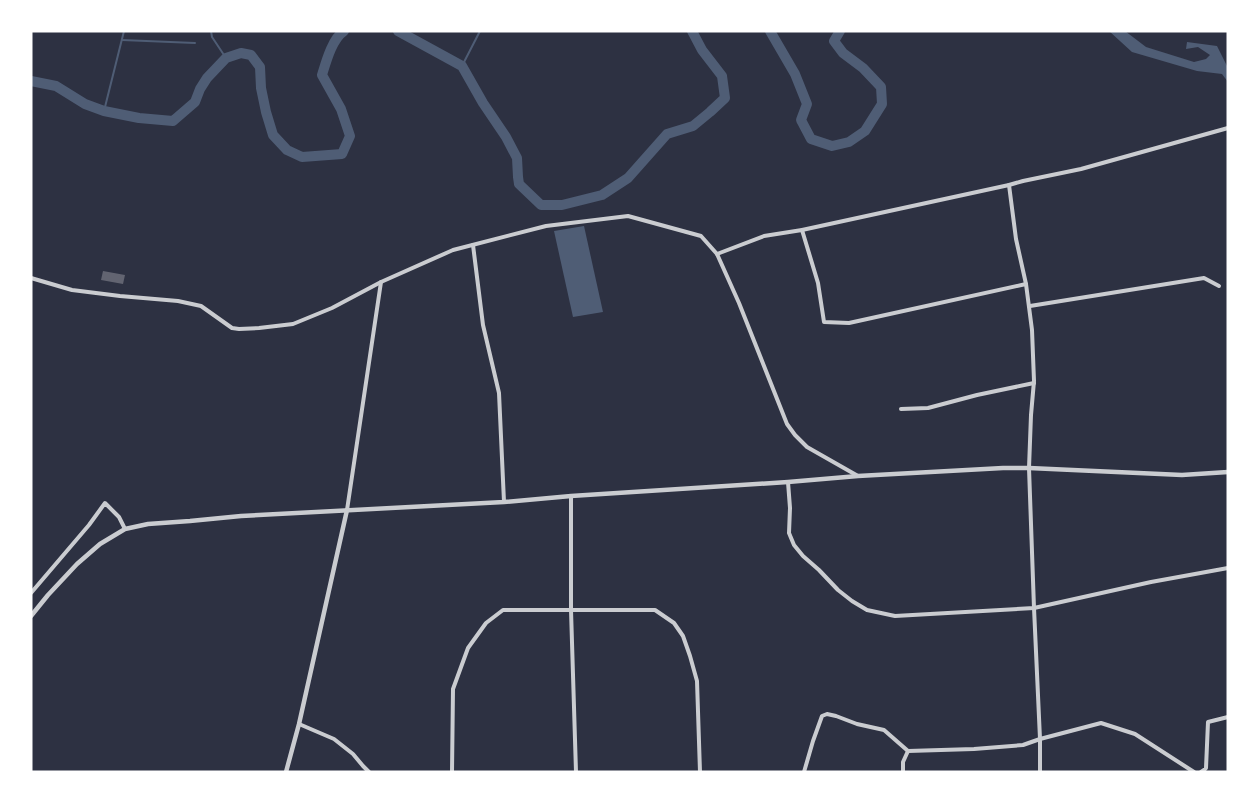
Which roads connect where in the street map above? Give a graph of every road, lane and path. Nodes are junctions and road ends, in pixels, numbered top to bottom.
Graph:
1 (1228, 128) edge
2 (1009, 185) junction
3 (802, 230) junction
4 (473, 245) junction
5 (717, 254) junction
6 (31, 278) edge
7 (381, 282) junction
8 (1026, 284) junction
9 (1218, 286) dead end
10 (1030, 306) junction
11 (1034, 383) junction
12 (901, 409) dead end
13 (1029, 468) junction
14 (1228, 472) edge
15 (858, 476) junction
16 (788, 482) junction
17 (572, 496) junction
18 (504, 502) junction
19 (347, 510) junction
20 (125, 529) junction
21 (1228, 568) edge
22 (31, 593) edge
23 (1034, 608) junction
24 (571, 610) junction
25 (31, 616) edge
26 (1228, 717) edge
27 (299, 724) junction
28 (1040, 739) junction
29 (908, 751) junction
30 (286, 772) edge
31 (369, 772) edge
32 (452, 772) edge
33 (576, 772) edge
34 (700, 772) edge
35 (804, 772) edge
36 (903, 772) edge
37 (1040, 772) edge
38 (1194, 772) edge
39 (1201, 772) edge

1 - 2 street
2 - 3 street
2 - 8 street
3 - 5 street
3 - 8 street
4 - 5 street
4 - 7 street
4 - 18 street
5 - 15 street
6 - 7 street
7 - 19 street
8 - 10 street
9 - 10 street
10 - 11 street
11 - 12 street
11 - 13 street
13 - 14 street
13 - 15 street
13 - 23 street
15 - 16 street
16 - 17 street
16 - 23 street
17 - 18 street
17 - 24 street
18 - 19 street
19 - 20 street
19 - 27 street
20 - 22 street
20 - 25 street
21 - 23 street
23 - 28 street
24 - 32 street
24 - 33 street
24 - 34 street
26 - 39 street
27 - 30 street
27 - 31 street
28 - 29 street
28 - 37 street
28 - 38 street
29 - 35 street
29 - 36 street

